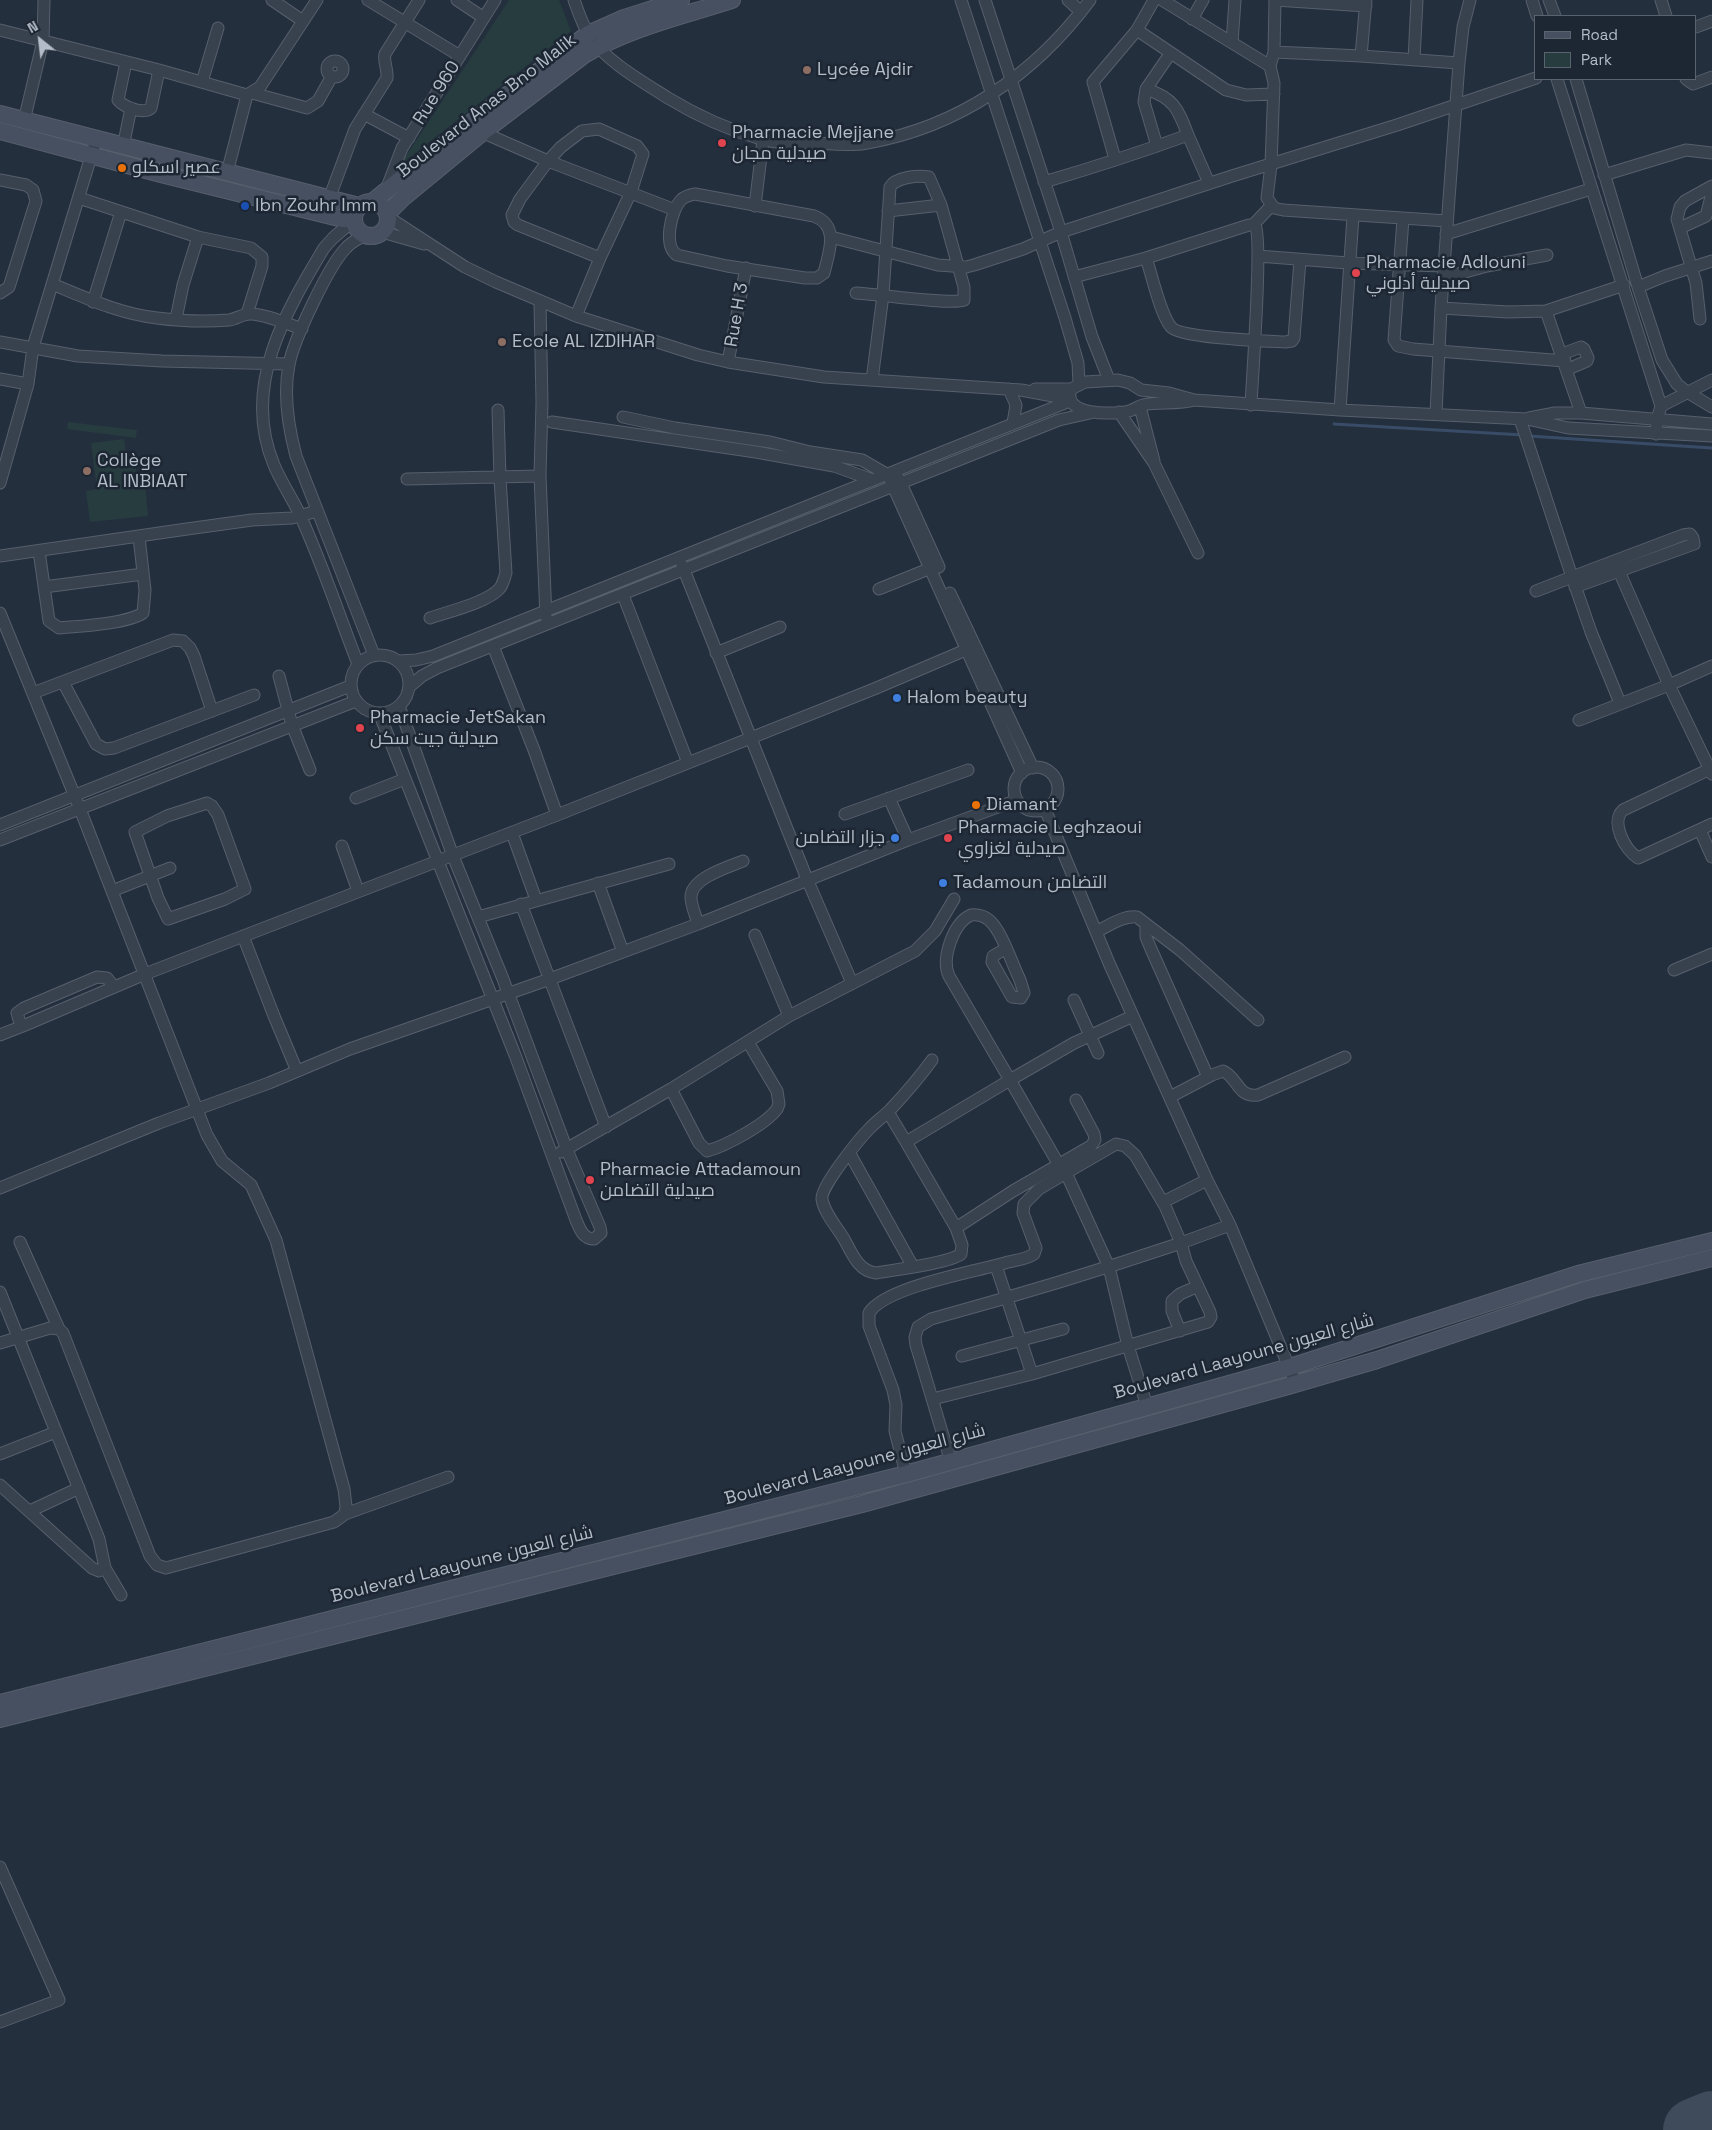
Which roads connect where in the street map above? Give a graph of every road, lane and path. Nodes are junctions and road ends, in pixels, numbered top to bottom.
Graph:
1 (44, 0) edge
2 (272, 0) edge
3 (316, 0) edge
4 (368, 0) edge
5 (419, 0) edge
6 (457, 0) edge
7 (495, 0) edge
8 (574, 0) edge
9 (681, 0) edge
10 (732, 0) edge
11 (961, 0) edge
12 (985, 0) edge
13 (1068, 0) edge
14 (1090, 0) edge
15 (1154, 0) edge
16 (1162, 0) edge
17 (1203, 0) edge
18 (1234, 0) edge
19 (1275, 0) edge
20 (1417, 0) edge
21 (1470, 0) edge
22 (1532, 0) edge
23 (1549, 0) edge
24 (1661, 0) edge
25 (1366, 3) edge
26 (1081, 12) junction
27 (1537, 15) edge
28 (1555, 15) edge
29 (1666, 15) edge
30 (484, 18) junction
31 (1192, 19) junction
32 (1712, 21) edge
33 (303, 22) junction
34 (404, 22) junction
35 (1697, 27) edge
36 (218, 28) dead end
37 (0, 30) edge
38 (1137, 30) junction
39 (588, 34) junction
40 (43, 41) junction
41 (1232, 43) junction
42 (598, 47) junction
43 (1274, 52) junction
44 (1170, 54) junction
45 (460, 56) junction
46 (1361, 56) junction
47 (1414, 60) junction
48 (126, 62) junction
49 (1459, 63) junction
50 (1270, 66) junction
51 (159, 70) junction
52 (332, 76) dead end
53 (1712, 77) edge
54 (1534, 79) edge
55 (1557, 80) edge
56 (1576, 80) edge
57 (1687, 80) edge
58 (1011, 81) junction
59 (202, 82) junction
60 (1146, 88) junction
61 (250, 94) junction
62 (1274, 94) junction
63 (992, 95) junction
64 (1457, 105) junction
65 (131, 108) junction
66 (0, 114) edge
67 (364, 114) junction
68 (24, 121) junction
69 (468, 124) junction
70 (0, 131) edge
71 (483, 132) junction
72 (1188, 135) junction
73 (408, 138) junction
74 (763, 140) junction
75 (123, 146) junction
76 (1157, 146) junction
77 (94, 147) junction
78 (1712, 153) edge
79 (1115, 159) junction
80 (548, 161) junction
81 (1271, 165) junction
82 (227, 173) junction
83 (1604, 175) junction
84 (0, 180) edge
85 (1044, 182) junction
86 (1209, 183) junction
87 (1712, 186) edge
88 (1591, 188) junction
89 (386, 190) junction
90 (630, 192) junction
91 (1712, 193) edge
92 (79, 198) junction
93 (329, 199) junction
94 (941, 205) junction
95 (755, 206) junction
96 (1271, 206) junction
97 (675, 210) junction
98 (888, 211) junction
99 (121, 212) junction
100 (360, 212) junction
101 (1353, 216) junction
102 (1403, 219) junction
103 (386, 221) junction
104 (1447, 221) junction
105 (1254, 224) junction
106 (1680, 228) junction
107 (1061, 232) junction
108 (1446, 234) junction
109 (365, 235) junction
110 (198, 237) junction
111 (831, 237) junction
112 (1040, 241) junction
113 (886, 250) junction
114 (1546, 254) dead end
115 (1258, 256) junction
116 (600, 258) junction
117 (1146, 258) junction
118 (1300, 260) junction
119 (1712, 261) edge
120 (1348, 263) junction
121 (1400, 264) junction
122 (1444, 266) junction
123 (957, 267) junction
124 (746, 268) junction
125 (1692, 268) junction
126 (1074, 277) junction
127 (1443, 278) junction
128 (52, 284) junction
129 (1624, 285) junction
130 (1638, 287) junction
131 (0, 293) edge
132 (856, 293) dead end
133 (882, 295) junction
134 (93, 302) junction
135 (540, 302) junction
136 (1441, 308) junction
137 (1546, 311) junction
138 (247, 314) junction
139 (576, 316) junction
140 (176, 319) junction
141 (1700, 319) dead end
142 (282, 322) junction
143 (302, 329) junction
144 (1254, 341) junction
145 (0, 342) edge
146 (33, 347) junction
147 (1440, 351) junction
148 (728, 362) junction
149 (1565, 362) junction
150 (268, 363) junction
151 (289, 364) junction
152 (0, 378) edge
153 (872, 380) junction
154 (1109, 380) junction
155 (1712, 380) edge
156 (28, 384) junction
157 (1009, 389) junction
158 (1141, 390) junction
159 (1686, 392) junction
160 (1072, 393) junction
161 (1194, 400) junction
162 (1251, 405) junction
163 (1141, 406) junction
164 (1661, 406) junction
165 (1712, 407) edge
166 (498, 410) dead end
167 (1340, 410) junction
168 (1096, 412) junction
169 (1120, 412) junction
170 (1581, 413) junction
171 (1436, 414) junction
172 (623, 417) dead end
173 (1524, 419) junction
174 (1656, 420) junction
175 (552, 422) dead end
176 (1013, 423) junction
177 (1712, 424) edge
178 (1656, 434) junction
179 (1712, 436) edge
180 (1154, 463) junction
181 (892, 473) junction
182 (540, 476) junction
183 (500, 478) junction
184 (407, 479) dead end
185 (873, 480) junction
186 (0, 483) edge
187 (897, 486) junction
188 (318, 511) junction
189 (300, 516) junction
190 (139, 537) junction
191 (39, 551) junction
192 (1198, 553) dead end
193 (0, 556) edge
194 (679, 559) junction
195 (931, 568) junction
196 (684, 571) junction
197 (1619, 571) junction
198 (143, 574) junction
199 (1574, 582) junction
200 (44, 587) junction
201 (879, 589) dead end
202 (1536, 591) dead end
203 (623, 595) junction
204 (546, 611) junction
205 (0, 613) edge
206 (430, 618) dead end
207 (546, 626) junction
208 (780, 627) dead end
209 (493, 646) junction
210 (971, 648) junction
211 (716, 653) junction
212 (374, 655) junction
213 (399, 661) junction
214 (358, 664) junction
215 (1712, 666) edge
216 (279, 676) dead end
217 (63, 682) junction
218 (1669, 685) junction
219 (350, 686) junction
220 (409, 688) junction
221 (33, 693) junction
222 (254, 695) dead end
223 (356, 701) junction
224 (1620, 703) junction
225 (399, 706) junction
226 (289, 710) junction
227 (212, 711) junction
228 (379, 713) junction
229 (1579, 720) dead end
230 (292, 725) junction
231 (751, 737) junction
232 (688, 763) junction
233 (310, 770) dead end
234 (968, 770) dead end
235 (1027, 770) junction
236 (1711, 772) edge
237 (405, 779) junction
238 (75, 796) junction
239 (356, 798) dead end
240 (889, 798) junction
241 (1017, 800) junction
242 (80, 809) junction
243 (1045, 809) junction
244 (845, 814) dead end
245 (557, 816) junction
246 (1712, 824) edge
247 (0, 825) edge
248 (1700, 830) junction
249 (512, 833) junction
250 (0, 840) edge
251 (908, 840) junction
252 (342, 846) dead end
253 (453, 856) junction
254 (1712, 857) edge
255 (743, 861) dead end
256 (439, 862) junction
257 (669, 864) dead end
258 (170, 868) dead end
259 (150, 877) junction
260 (808, 880) junction
261 (598, 883) junction
262 (112, 891) junction
263 (358, 891) junction
264 (534, 894) dead end
265 (954, 899) dead end
266 (521, 904) junction
267 (478, 916) junction
268 (698, 924) junction
269 (1146, 924) junction
270 (1096, 932) junction
271 (755, 935) dead end
272 (243, 936) junction
273 (1005, 948) dead end
274 (623, 952) junction
275 (1712, 954) edge
276 (1674, 970) dead end
277 (145, 974) junction
278 (550, 979) junction
279 (852, 983) junction
280 (114, 988) junction
281 (509, 995) junction
282 (493, 1000) junction
283 (1074, 1000) dead end
284 (790, 1016) junction
285 (1133, 1016) junction
286 (1258, 1020) dead end
287 (23, 1026) junction
288 (0, 1035) edge
289 (1090, 1035) junction
290 (748, 1042) junction
291 (530, 1050) junction
292 (1098, 1053) dead end
293 (515, 1055) junction
294 (1345, 1057) dead end
295 (932, 1060) dead end
296 (297, 1071) junction
297 (1208, 1077) junction
298 (1010, 1080) junction
299 (671, 1089) junction
300 (1170, 1097) junction
301 (1076, 1100) dead end
302 (198, 1109) junction
303 (888, 1112) junction
304 (606, 1127) junction
305 (906, 1142) junction
306 (567, 1150) junction
307 (850, 1154) junction
308 (553, 1156) junction
309 (1062, 1169) junction
310 (1207, 1180) junction
311 (0, 1188) edge
312 (1162, 1202) junction
313 (1230, 1225) junction
314 (956, 1228) junction
315 (1712, 1241) edge
316 (20, 1242) dead end
317 (1181, 1243) junction
318 (1712, 1258) edge
319 (912, 1266) junction
320 (996, 1266) junction
321 (1109, 1267) junction
322 (1198, 1286) junction
323 (0, 1292) edge
324 (1006, 1298) junction
325 (60, 1329) junction
326 (1063, 1329) dead end
327 (1180, 1331) junction
328 (18, 1336) junction
329 (1021, 1340) junction
330 (0, 1343) edge
331 (1128, 1346) junction
332 (962, 1356) dead end
333 (1290, 1367) junction
334 (1032, 1374) junction
335 (1296, 1384) junction
336 (933, 1399) junction
337 (1147, 1406) junction
338 (56, 1432) junction
339 (0, 1454) edge
340 (950, 1462) junction
341 (906, 1474) junction
342 (448, 1478) dead end
343 (0, 1485) edge
344 (79, 1488) junction
345 (30, 1510) junction
346 (345, 1514) junction
347 (105, 1568) junction
348 (121, 1595) dead end
349 (0, 1703) edge
350 (0, 1719) edge
351 (2, 1875) edge
352 (0, 2022) edge

1 - 40 street
2 - 33 street
3 - 33 street
4 - 34 street
5 - 34 street
6 - 30 street
7 - 30 street, Rue 960
8 - 39 street
9 - 39 street, Boulevard Anas Bno Malik
10 - 42 street, Boulevard Anas Bno Malik
11 - 63 street
12 - 58 street
13 - 26 street
14 - 26 street
15 - 38 street
16 - 31 street
17 - 31 street
18 - 41 street
19 - 25 street
19 - 43 street
20 - 47 street
21 - 49 street
22 - 27 street
23 - 28 street
24 - 29 street
25 - 46 street
26 - 58 street
30 - 45 street, Rue 960
31 - 41 street
32 - 35 street
33 - 61 street
34 - 45 street
34 - 67 street
36 - 59 street
37 - 40 street
38 - 44 street
38 - 79 street
39 - 42 street
39 - 69 street, Boulevard Anas Bno Malik
40 - 48 street
40 - 68 street
41 - 50 street
42 - 71 street, Boulevard Anas Bno Malik
42 - 74 street
43 - 46 street
43 - 50 street
44 - 60 street
44 - 62 street
45 - 73 street, Rue 960
46 - 47 street
47 - 49 street
48 - 51 street
48 - 65 street
49 - 64 street
50 - 62 street
51 - 59 street
51 - 65 street
52 - 61 street
53 - 57 street
54 - 64 street
55 - 88 street
56 - 83 street
58 - 63 street
58 - 85 street
59 - 61 street
60 - 72 street
60 - 76 street
61 - 82 street
62 - 81 street
63 - 74 street
63 - 112 street
64 - 81 street
64 - 104 street
65 - 75 street
66 - 68 street
67 - 73 street
67 - 93 street
68 - 77 street
69 - 71 street
69 - 89 street, Boulevard Anas Bno Malik
70 - 77 street
71 - 80 street
71 - 103 street, Boulevard Anas Bno Malik
72 - 76 street
72 - 86 street
73 - 89 street, Rue 960
74 - 95 street
75 - 77 street
75 - 82 street
76 - 79 street
77 - 92 street
77 - 100 street
78 - 83 street
79 - 85 street
80 - 90 street
80 - 90 street
80 - 116 street
81 - 86 street
81 - 96 street
82 - 93 street
83 - 130 street
84 - 131 street
85 - 107 street
86 - 107 street
87 - 106 street
88 - 108 street
88 - 129 street
89 - 100 street, Boulevard Anas Bno Malik
90 - 97 street
90 - 116 street
91 - 106 street
92 - 99 street
92 - 128 street
93 - 100 street
94 - 98 street
94 - 98 street
94 - 123 street
95 - 97 street
95 - 111 street
96 - 101 street
96 - 105 street
97 - 124 street
98 - 113 street
99 - 110 street
99 - 134 street
100 - 103 street
100 - 109 street
100 - 142 street
101 - 102 street
101 - 120 street
102 - 104 street
102 - 121 street
103 - 109 street
103 - 135 street
104 - 108 street
105 - 115 street
105 - 117 street
106 - 125 street
107 - 112 street
107 - 126 street
108 - 122 street
109 - 143 street
110 - 138 street
110 - 140 street
111 - 113 street
111 - 124 street
112 - 123 street
112 - 160 street
113 - 123 street
113 - 133 street
114 - 127 street
115 - 118 street
115 - 144 street
116 - 139 street
117 - 126 street
117 - 144 street
118 - 120 street
118 - 144 street
119 - 125 street
120 - 121 street
120 - 167 street
121 - 122 street
121 - 147 street
122 - 127 street
123 - 133 street
124 - 148 street, Rue H 3
125 - 130 street
125 - 141 street
126 - 154 street
127 - 136 street
128 - 134 street
128 - 146 street
129 - 137 street
129 - 164 street
130 - 159 street
132 - 133 street
133 - 153 street
134 - 140 street
135 - 139 street
135 - 182 street
136 - 137 street
136 - 147 street
137 - 149 street
138 - 140 street
138 - 142 street
139 - 148 street
142 - 143 street
142 - 150 street
143 - 151 street
144 - 162 street
145 - 146 street
146 - 150 street
146 - 156 street
147 - 149 street
147 - 171 street
148 - 153 street
149 - 170 street
150 - 151 street
150 - 189 street
151 - 188 street
152 - 156 street
153 - 157 street
154 - 158 street
154 - 160 street
155 - 159 street
156 - 186 street
157 - 160 street
157 - 176 street
158 - 161 street
158 - 163 street
159 - 164 street
159 - 165 street
160 - 168 street
160 - 176 street
161 - 162 street
161 - 163 street
162 - 167 street
163 - 169 street
163 - 180 street
164 - 174 street
166 - 183 street
167 - 171 street
168 - 169 street
168 - 187 street
169 - 180 street
170 - 173 street
170 - 174 street
171 - 173 street
172 - 181 street
173 - 178 street
173 - 199 street
174 - 177 street
174 - 178 street
175 - 185 street
176 - 181 street
178 - 179 street
180 - 192 street
181 - 185 street
181 - 187 street
182 - 183 street
182 - 204 street
183 - 184 street
183 - 206 street
185 - 194 street
187 - 195 street
187 - 196 street
187 - 210 street
188 - 189 street
188 - 212 street
189 - 190 street
189 - 214 street
190 - 191 street
190 - 198 street
191 - 193 street
191 - 200 street
194 - 196 street
194 - 204 street
195 - 201 street
195 - 210 street
196 - 203 street
196 - 211 street
197 - 199 street
197 - 199 street
197 - 218 street
198 - 200 street
198 - 200 street
199 - 202 street
199 - 224 street
203 - 207 street
203 - 232 street
204 - 207 street
204 - 213 street
205 - 221 street
207 - 209 street
208 - 211 street
209 - 220 street
209 - 245 street
210 - 231 street
210 - 235 street
211 - 231 street
212 - 213 street
212 - 214 street
213 - 220 street
214 - 219 street
215 - 218 street
216 - 226 street
217 - 221 street
217 - 227 street
217 - 227 street
218 - 224 street
218 - 236 street
219 - 223 street
219 - 226 street
220 - 225 street
221 - 238 street
222 - 227 street
223 - 228 street
223 - 230 street
224 - 229 street
225 - 228 street
225 - 253 street
226 - 230 street
226 - 238 street
228 - 237 street
230 - 233 street
230 - 242 street
231 - 232 street
231 - 260 street
232 - 245 street
234 - 240 street
235 - 241 street
235 - 243 street
236 - 248 street
237 - 239 street
237 - 256 street
238 - 242 street
238 - 247 street
240 - 244 street
240 - 251 street
241 - 243 street
241 - 251 street
242 - 250 street
242 - 262 street
243 - 270 street
245 - 249 street
246 - 248 street
248 - 254 street
249 - 253 street
249 - 264 street
251 - 260 street
252 - 263 street
253 - 256 street
253 - 267 street
255 - 268 street
256 - 263 street
256 - 282 street
257 - 261 street
258 - 259 street
259 - 259 street
259 - 262 street
260 - 268 street
260 - 279 street
261 - 266 street
261 - 274 street
262 - 277 street
263 - 272 street
265 - 279 street
266 - 267 street
266 - 278 street
267 - 281 street
268 - 274 street
269 - 270 street
269 - 286 street
269 - 297 street
270 - 285 street
271 - 284 street
272 - 277 street
272 - 296 street
273 - 298 street
274 - 278 street
275 - 276 street
277 - 280 street
277 - 302 street
278 - 281 street
278 - 304 street
279 - 284 street
280 - 287 street
280 - 287 street
281 - 282 street
281 - 291 street
282 - 293 street
282 - 296 street
283 - 289 street
284 - 290 street
285 - 289 street
285 - 300 street
287 - 288 street
289 - 292 street
289 - 298 street
290 - 299 street
290 - 299 street
291 - 293 street
291 - 306 street
293 - 308 street
294 - 297 street
295 - 303 street
296 - 302 street
297 - 300 street
298 - 305 street
298 - 309 street
299 - 304 street
300 - 310 street
301 - 309 street
302 - 311 street
302 - 346 street
303 - 305 street
303 - 307 street
304 - 306 street
305 - 314 street
306 - 308 street
306 - 308 street
307 - 319 street
307 - 319 street
309 - 312 street
309 - 314 street
309 - 320 street
309 - 321 street
310 - 312 street
310 - 313 street
312 - 317 street
313 - 317 street
313 - 333 street
314 - 319 street
315 - 333 street, Boulevard Laayoune شارع العيون
316 - 325 street
317 - 321 street
317 - 322 street
318 - 335 street
320 - 324 street
320 - 341 street
321 - 324 street
321 - 331 street
322 - 327 street
322 - 327 street
323 - 328 street
324 - 329 street
324 - 336 street
325 - 328 street
325 - 346 street
326 - 329 street
327 - 331 street
328 - 330 street
328 - 338 street
329 - 332 street
329 - 334 street
331 - 334 street
331 - 337 street
333 - 335 street
333 - 337 street, Boulevard Laayoune شارع العيون
334 - 336 street
335 - 350 street
336 - 340 street
337 - 340 street, Boulevard Laayoune شارع العيون
338 - 339 street
338 - 344 street
340 - 341 street, Boulevard Laayoune شارع العيون
341 - 349 street, Boulevard Laayoune شارع العيون
342 - 346 street
343 - 345 street
344 - 345 street
344 - 347 street
345 - 347 street
347 - 348 street
351 - 352 street

